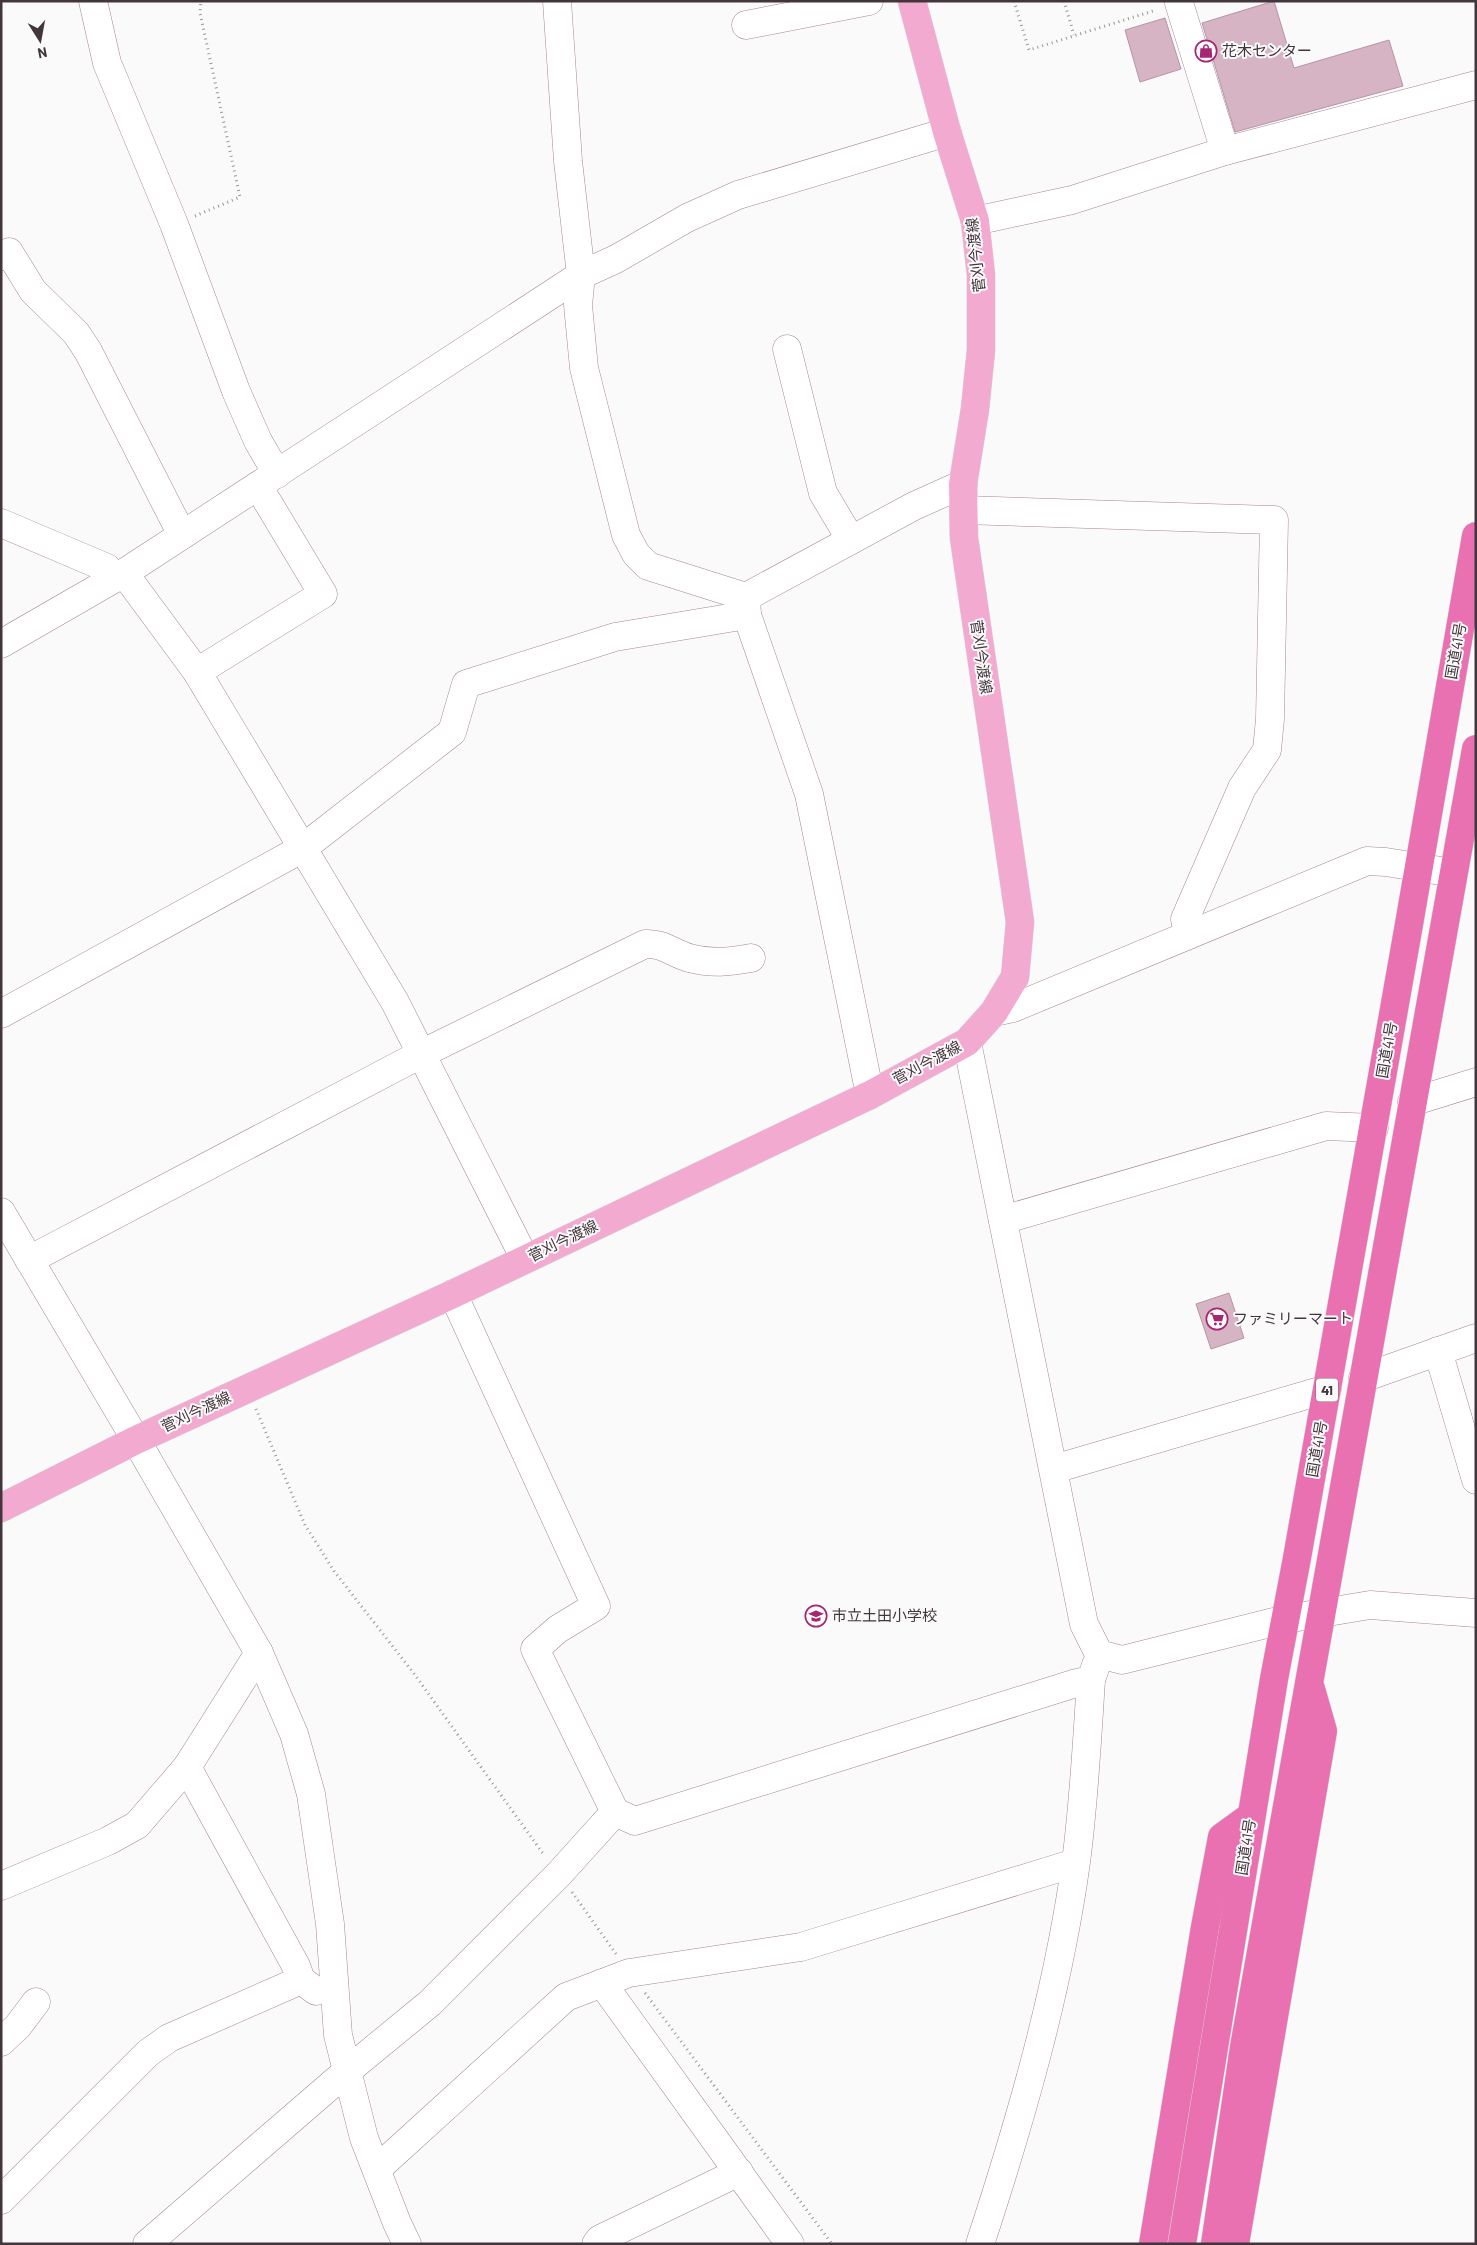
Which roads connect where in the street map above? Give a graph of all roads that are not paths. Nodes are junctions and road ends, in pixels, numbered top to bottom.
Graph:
1 (94, 1) edge
2 (557, 1) edge
3 (869, 1) edge
4 (912, 1) edge
5 (1179, 3) road end
6 (746, 25) dead end
7 (1476, 85) edge
8 (947, 132) junction
9 (1224, 152) junction
10 (975, 221) junction
11 (1, 256) edge
12 (581, 276) junction
13 (787, 349) dead end
14 (267, 480) junction
15 (963, 497) junction
16 (1, 523) edge
17 (182, 536) junction
18 (1476, 536) edge
19 (851, 540) junction
20 (119, 576) junction
21 (746, 606) junction
22 (1, 644) edge
23 (197, 672) junction
24 (1476, 749) edge
25 (303, 848) junction
26 (1418, 868) junction
27 (1453, 873) junction
28 (1188, 935) junction
29 (751, 958) dead end
30 (994, 1012) junction
31 (1, 1014) edge
32 (967, 1042) junction
33 (421, 1054) junction
34 (1476, 1082) edge
35 (870, 1094) junction
36 (1412, 1102) junction
37 (1374, 1128) junction
38 (1, 1212) edge
39 (1003, 1220) junction
40 (524, 1259) junction
41 (29, 1260) junction
42 (453, 1294) junction
43 (1476, 1338) edge
44 (1438, 1351) junction
45 (1363, 1378) junction
46 (1327, 1389) junction
47 (136, 1440) junction
48 (1054, 1469) junction
49 (1476, 1480) edge
50 (1, 1508) edge
51 (1476, 1613) edge
52 (1321, 1614) junction
53 (1286, 1619) junction
54 (259, 1653) junction
55 (1099, 1654) junction
56 (1092, 1680) junction
57 (1309, 1683) junction
58 (187, 1767) junction
59 (615, 1812) junction
60 (1251, 1816) junction
61 (1076, 1863) junction
62 (1, 1886) edge
63 (301, 1980) junction
64 (602, 1983) junction
65 (36, 2002) dead end
66 (336, 2004) junction
67 (1, 2042) edge
68 (346, 2072) junction
69 (377, 2169) junction
70 (739, 2172) junction
71 (1, 2200) edge
72 (147, 2244) edge
73 (407, 2244) edge
74 (596, 2244) edge
75 (790, 2244) edge
76 (980, 2244) edge
77 (1153, 2244) edge
78 (1182, 2244) edge
79 (1214, 2244) edge
80 (1235, 2244) edge

1 - 14 street
2 - 12 street
3 - 6 street
4 - 8 main road, 菅刈今渡線
5 - 9 street
7 - 9 street
8 - 10 main road, 菅刈今渡線
8 - 12 street
9 - 10 street
10 - 15 main road, 菅刈今渡線
11 - 17 street
12 - 14 street
12 - 21 street
13 - 19 street
14 - 17 street
14 - 23 street
15 - 19 street
15 - 28 street
15 - 30 main road, 菅刈今渡線
16 - 20 street
17 - 20 street
18 - 26 highway, 国道41号 / 41
19 - 21 street
20 - 22 street
20 - 23 street
21 - 25 street
21 - 35 street
23 - 25 street
24 - 27 highway, 41
25 - 31 street
25 - 33 street
26 - 27 street
26 - 28 street
26 - 37 highway, 国道41号 / 41
27 - 36 highway, 41
28 - 30 street
29 - 33 street
30 - 32 main road, 菅刈今渡線
32 - 35 main road, 菅刈今渡線
32 - 39 street
33 - 40 street
33 - 41 street
34 - 36 street
35 - 40 main road, 菅刈今渡線
36 - 45 highway, 41
37 - 39 street
37 - 46 highway, 国道41号 / 41
38 - 41 street
39 - 48 street
40 - 42 main road, 菅刈今渡線
41 - 47 street
42 - 47 main road, 菅刈今渡線
42 - 59 street
43 - 44 street
44 - 45 street
44 - 49 street
45 - 52 highway, 41
46 - 48 street
46 - 53 highway, 国道41号 / 41
47 - 50 main road, 菅刈今渡線
47 - 54 street
48 - 55 street
51 - 52 street
52 - 53 street
52 - 57 highway, 41
53 - 55 street
53 - 60 highway, 国道41号 / 41
54 - 58 street
54 - 66 street
55 - 56 street
56 - 59 street
56 - 61 street
57 - 79 highway, 41
57 - 80 highway
58 - 62 street
58 - 63 street
59 - 68 street
60 - 77 highway
60 - 78 highway, 国道41号 / 41
61 - 64 street
61 - 76 street
63 - 66 street
63 - 71 street
64 - 69 street
64 - 70 street
65 - 67 street
66 - 68 street
68 - 69 street
68 - 72 street
69 - 73 street
70 - 74 street
70 - 75 street

